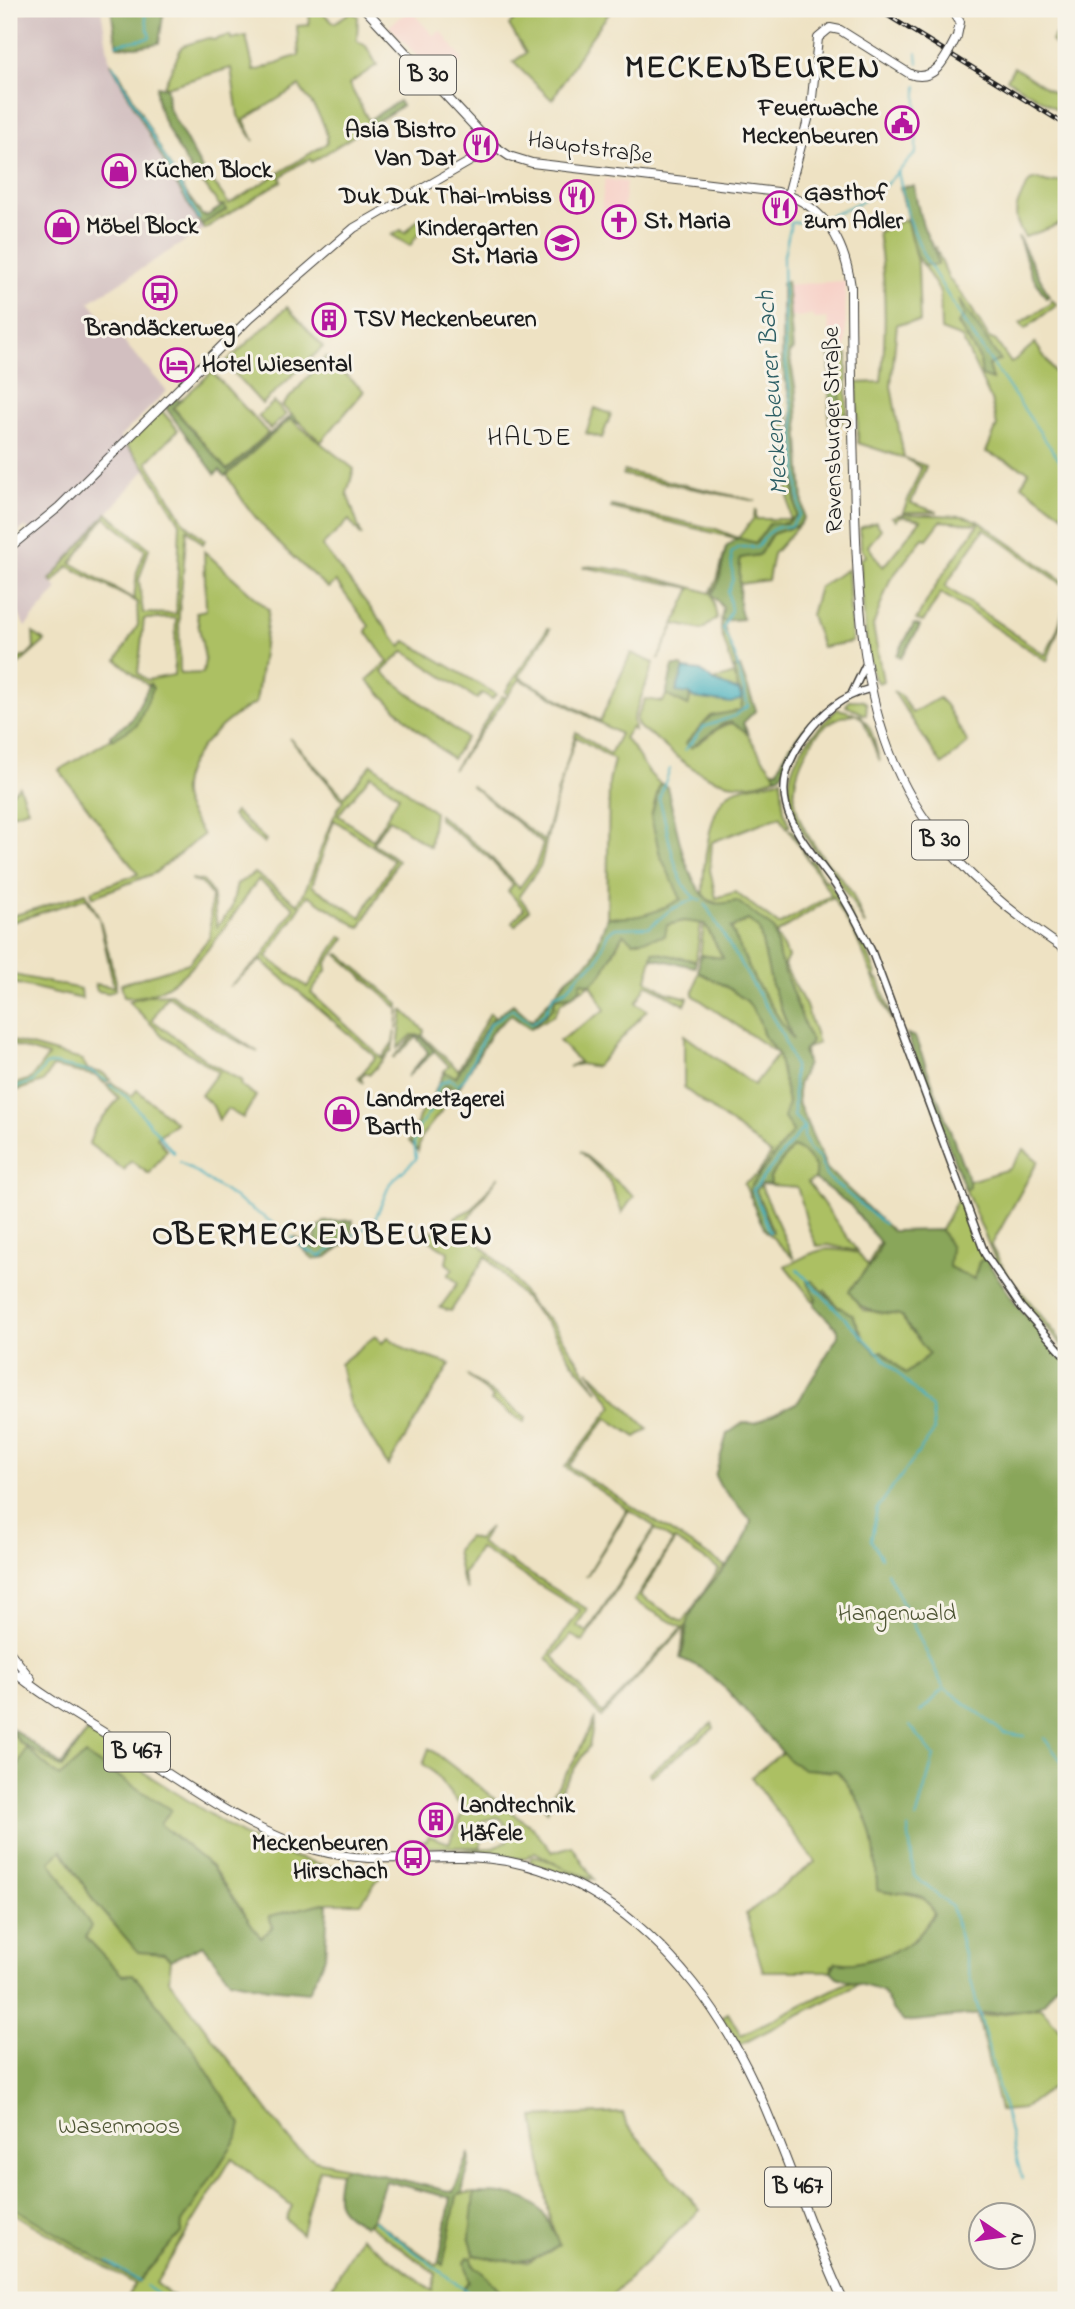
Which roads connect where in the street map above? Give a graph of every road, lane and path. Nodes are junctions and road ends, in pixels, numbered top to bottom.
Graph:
1 (365, 9) edge
2 (951, 9) edge
3 (495, 147) junction
4 (789, 195) junction
5 (9, 548) edge
6 (865, 666) junction
7 (869, 689) junction
8 (852, 693) junction
9 (1066, 950) edge
10 (1066, 1357) edge
11 (9, 1651) edge
12 (9, 1668) edge
13 (36, 1688) junction
14 (843, 2300) edge

1 - 3 main road, Hauptstraße / B 30
2 - 4 main road, bridge
3 - 4 main road, Hauptstraße / B 30
3 - 5 main road
4 - 6 main road, Ravensburger Straße / B 30
6 - 7 main road, Ravensburger Straße / B 30
6 - 8 street
7 - 8 street
7 - 9 main road, B 30
8 - 10 street
11 - 13 main road
12 - 13 main road, B 467
13 - 14 main road, B 467

